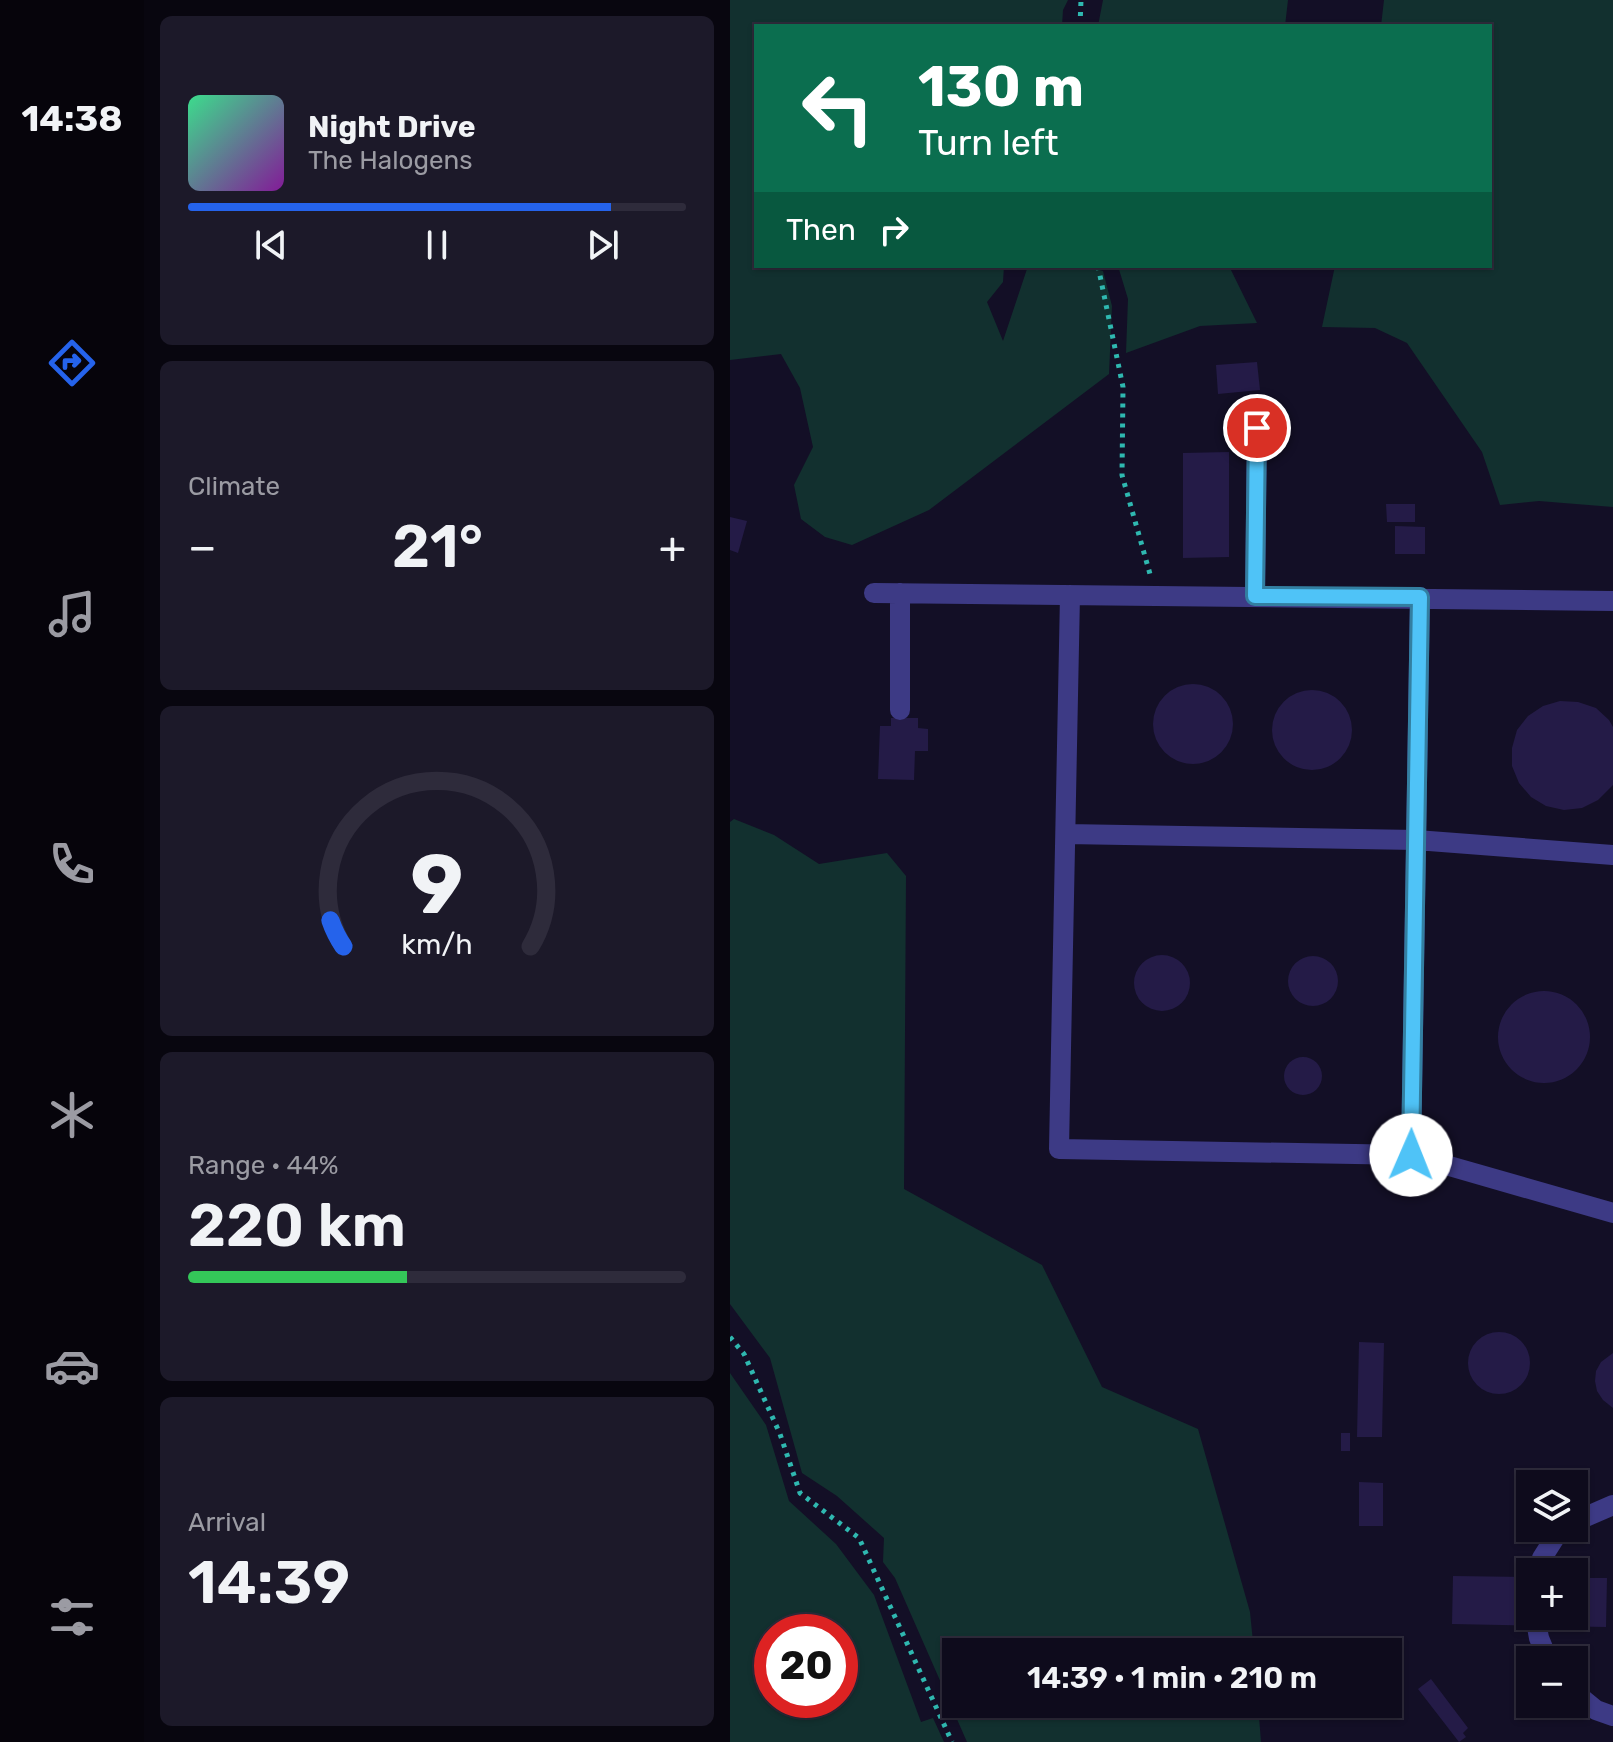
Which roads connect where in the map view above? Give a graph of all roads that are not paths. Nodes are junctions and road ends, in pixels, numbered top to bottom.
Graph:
1 (1257, 428) dead end
2 (874, 593) dead end
3 (900, 593) junction
4 (1070, 595) junction
5 (1255, 596) junction
6 (1420, 597) junction
7 (1613, 601) edge
8 (900, 710) dead end
9 (1066, 834) junction
10 (1416, 840) junction
11 (1613, 855) edge
12 (1411, 1155) junction
13 (1613, 1213) edge
14 (1613, 1505) edge
15 (1588, 1516) edge
16 (1588, 1703) edge
17 (1613, 1716) edge

1 - 5 lane
2 - 3 lane
3 - 4 lane
3 - 8 lane
4 - 5 lane
4 - 9 lane
5 - 6 lane
6 - 7 lane
6 - 10 lane
9 - 10 lane
9 - 12 lane
10 - 11 lane
10 - 12 lane
12 - 13 lane
14 - 15 lane
16 - 17 lane

